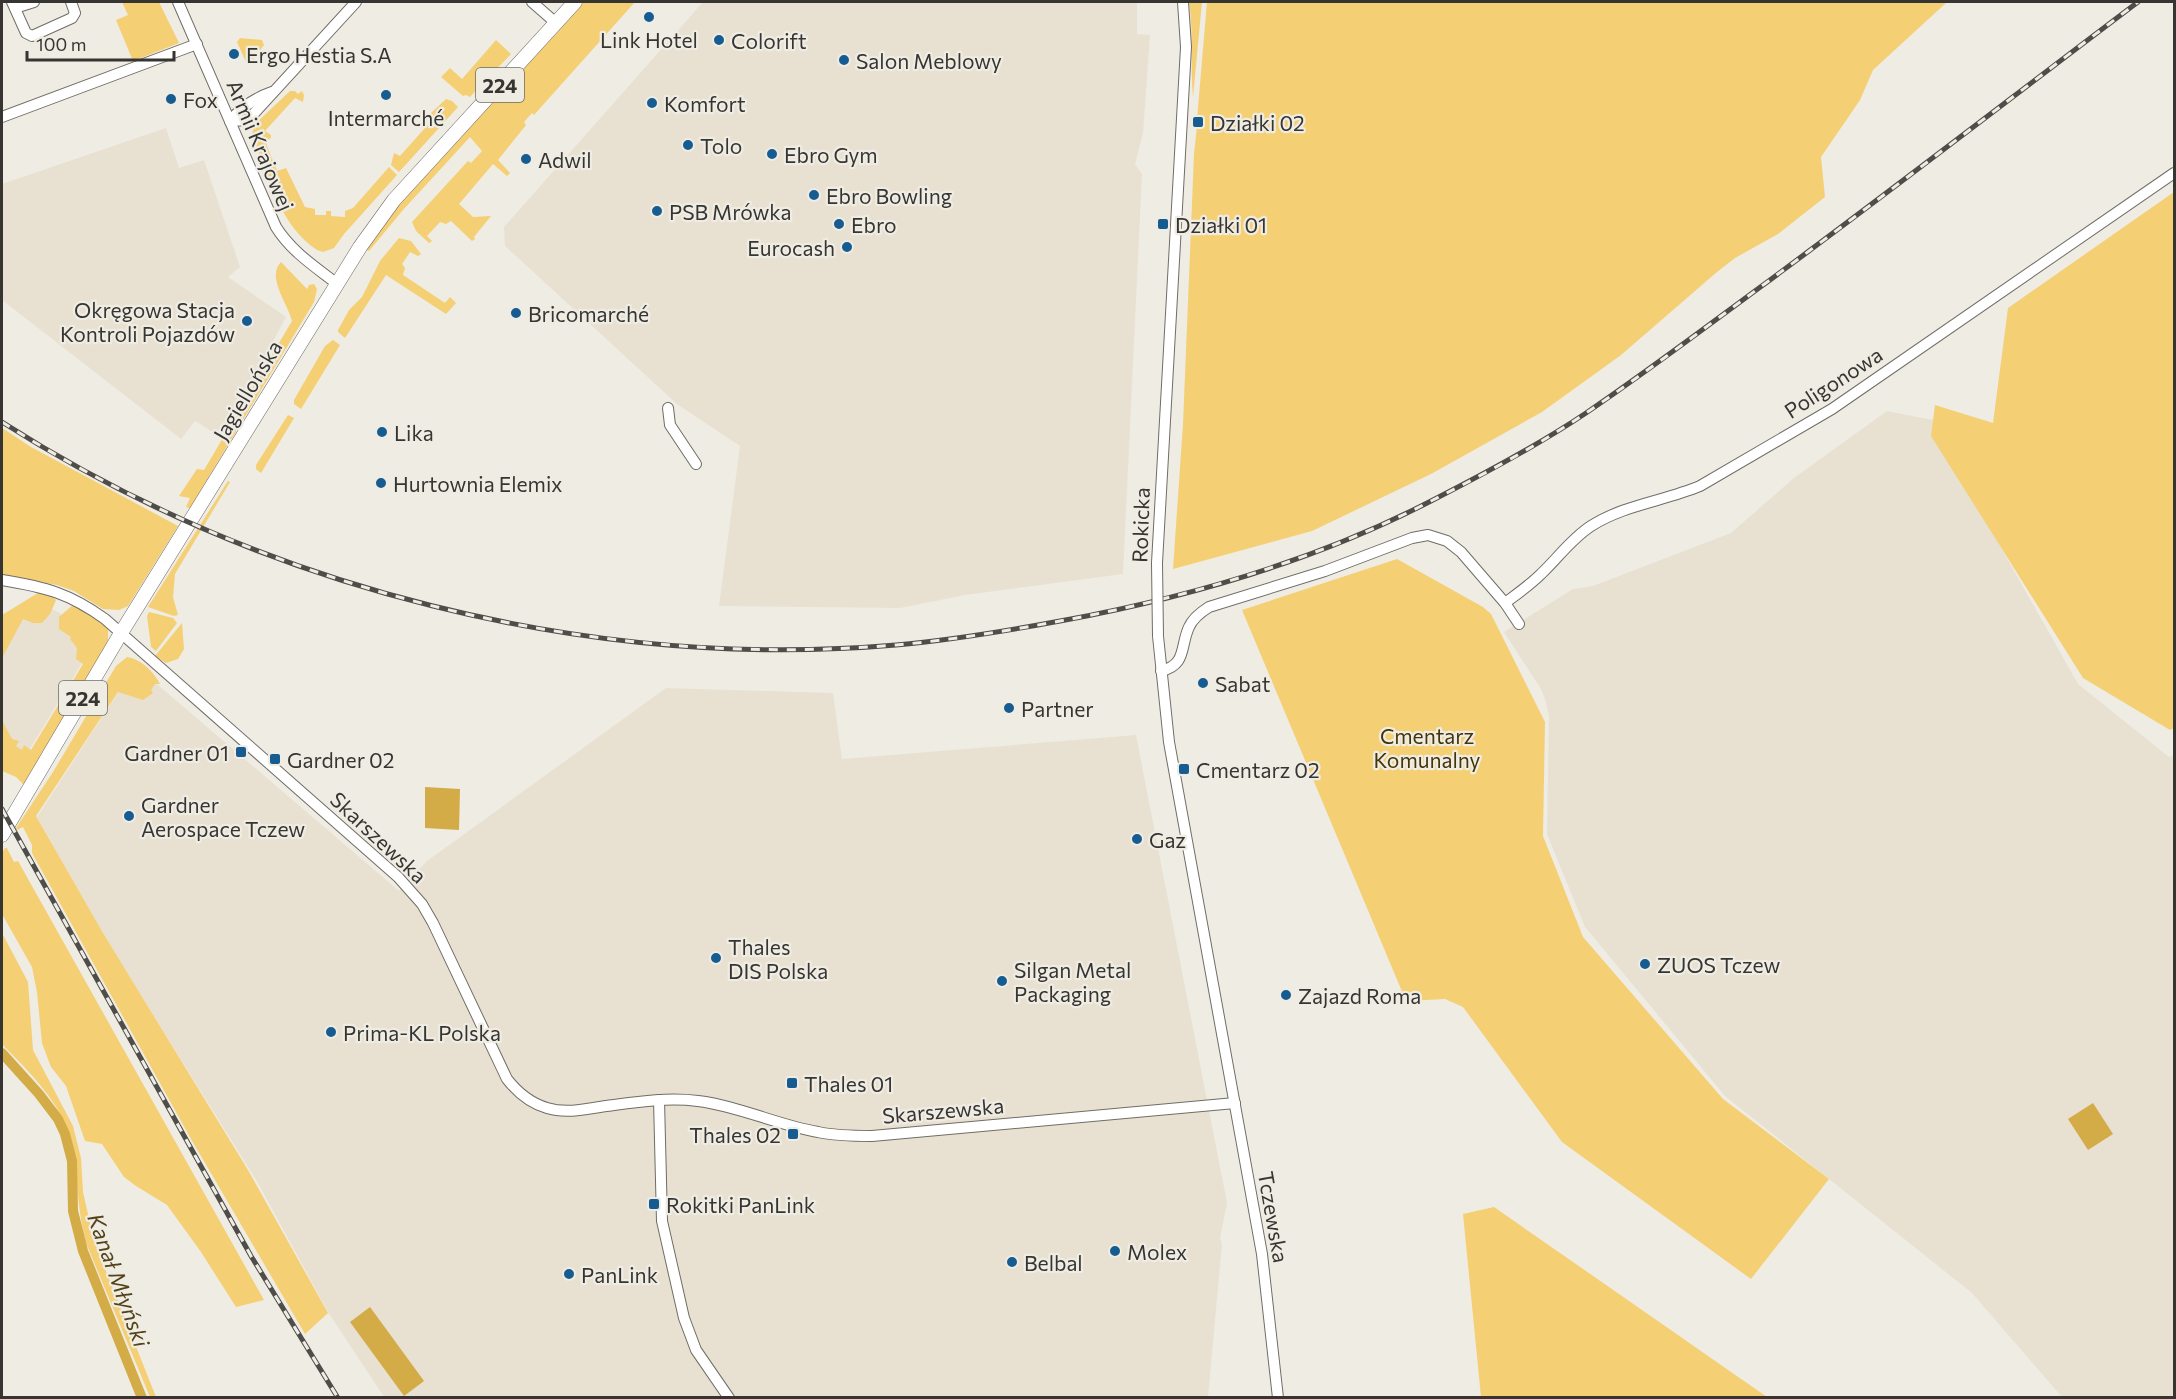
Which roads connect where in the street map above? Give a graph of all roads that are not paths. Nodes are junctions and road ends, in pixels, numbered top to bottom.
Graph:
1 (34, 2) edge
2 (71, 2) edge
3 (178, 2) edge
4 (356, 2) edge
5 (532, 2) edge
6 (575, 2) edge
7 (1184, 2) edge
8 (14, 5) edge
9 (556, 23) junction
10 (197, 44) junction
11 (2, 117) edge
12 (230, 121) junction
13 (2175, 173) edge
14 (336, 283) junction
15 (668, 408) dead end
16 (696, 464) dead end
17 (2, 580) edge
18 (1504, 603) junction
19 (1519, 624) dead end
20 (121, 633) junction
21 (1161, 671) junction
22 (2, 835) edge
23 (1224, 1045) joint
24 (659, 1100) junction
25 (1234, 1103) junction
26 (729, 1398) edge
27 (1278, 1398) edge

1 - 8 street
2 - 8 street
3 - 10 street, Armii Krajowej
4 - 12 street
5 - 9 street
6 - 9 main road, Jagiellońska / 224
7 - 21 street, Rokicka, bridge
9 - 14 main road, Jagiellońska / 224
10 - 11 street
10 - 12 street, Armii Krajowej
12 - 14 street, Armii Krajowej
13 - 18 street, Poligonowa
14 - 20 main road, Jagiellońska / 224
15 - 16 street
17 - 20 street, Skarszewska
18 - 19 street
18 - 21 street
20 - 22 main road, Jagiellońska / 224
20 - 24 street, Skarszewska
21 - 23 street, Rokicka
23 - 25 street, Tczewska
24 - 25 street, Skarszewska
24 - 26 street
25 - 27 street, Tczewska

